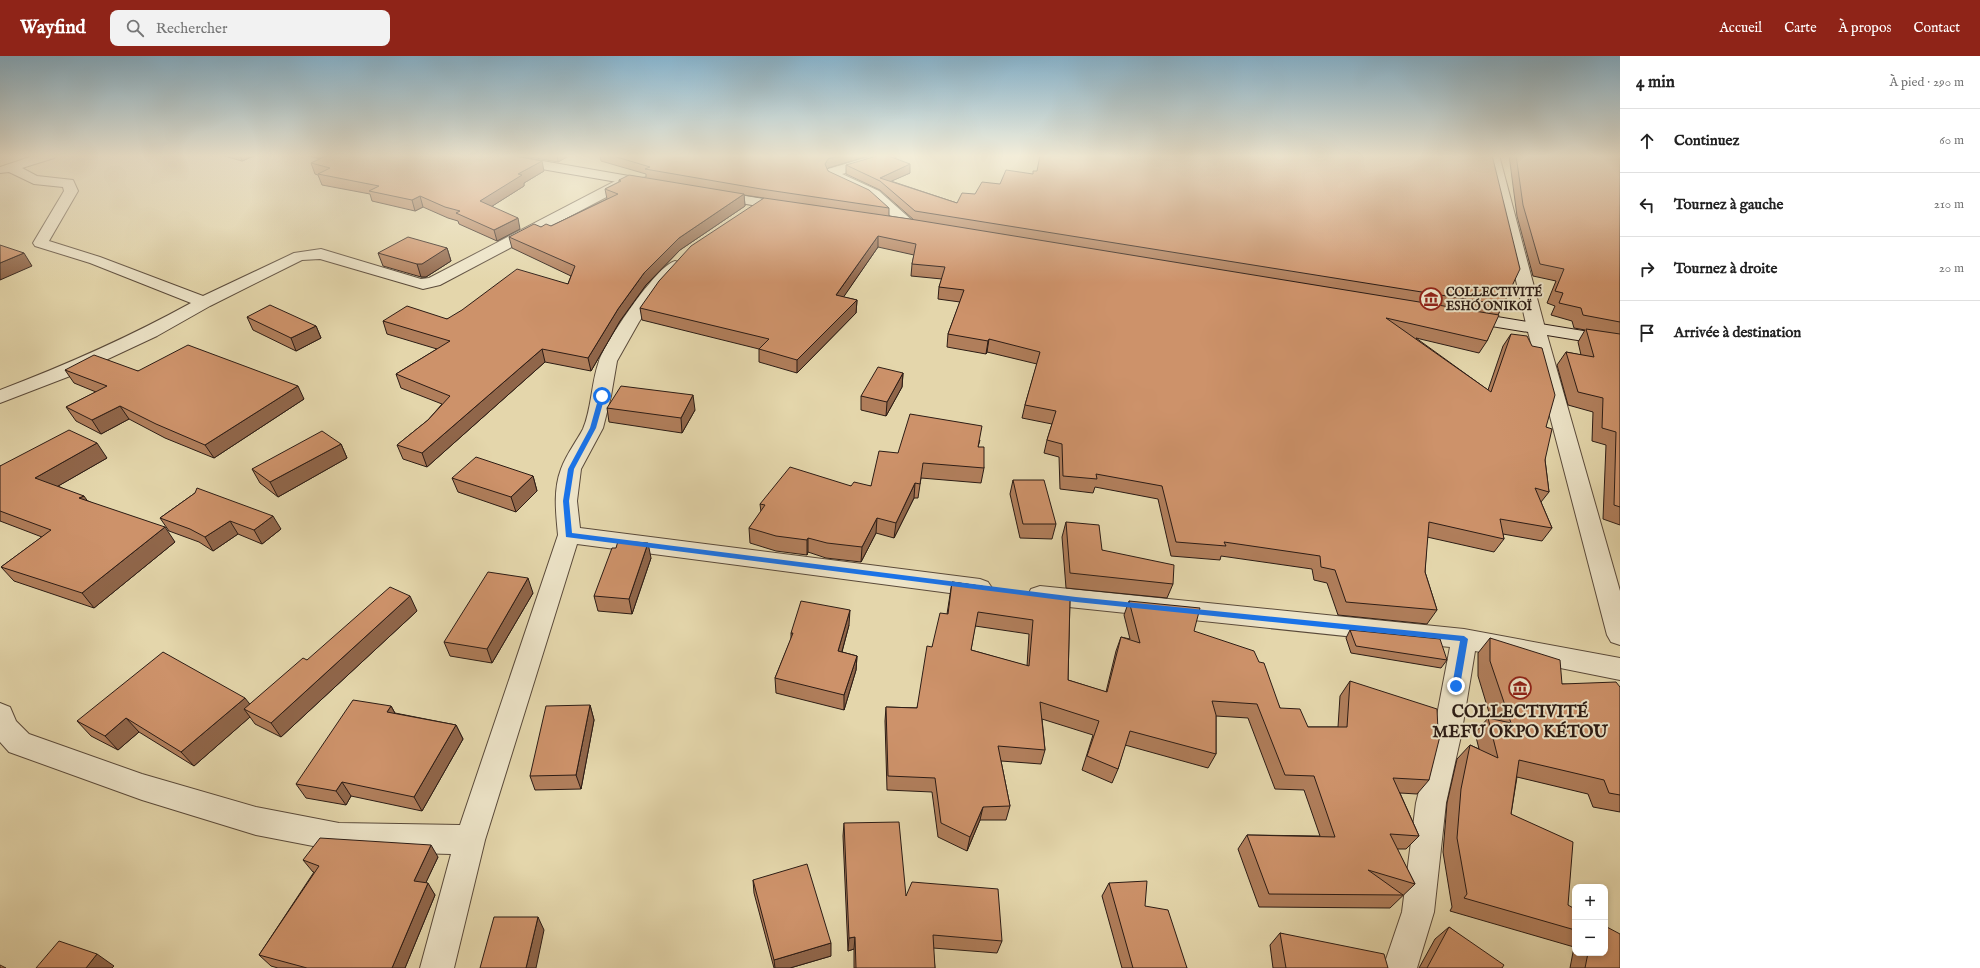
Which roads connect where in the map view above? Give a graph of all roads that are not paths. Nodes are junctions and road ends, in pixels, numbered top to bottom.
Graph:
1 (67, 198) edge
2 (595, 198) edge
3 (730, 198) edge
4 (878, 198) edge
5 (1504, 198) edge
6 (762, 203) junction
7 (800, 209) edge
8 (736, 219) edge
9 (886, 222) edge
10 (909, 225) junction
11 (924, 228) edge
12 (692, 250) edge
13 (204, 302) junction
14 (1450, 314) edge
15 (1536, 328) junction
16 (1620, 342) edge
17 (0, 397) edge
18 (569, 535) junction
19 (1619, 626) edge
20 (1464, 639) junction
21 (1620, 669) edge
22 (0, 715) edge
23 (470, 840) junction
24 (437, 968) edge
25 (1400, 968) edge

1 - 13 street
2 - 13 street
3 - 6 street
4 - 10 street
5 - 15 street
6 - 7 street
6 - 8 street
9 - 10 street
10 - 11 street
12 - 18 street
13 - 17 street
14 - 15 street
15 - 16 street
15 - 19 street
18 - 20 street
18 - 23 street
20 - 21 street
20 - 25 street
22 - 23 street
23 - 24 street

